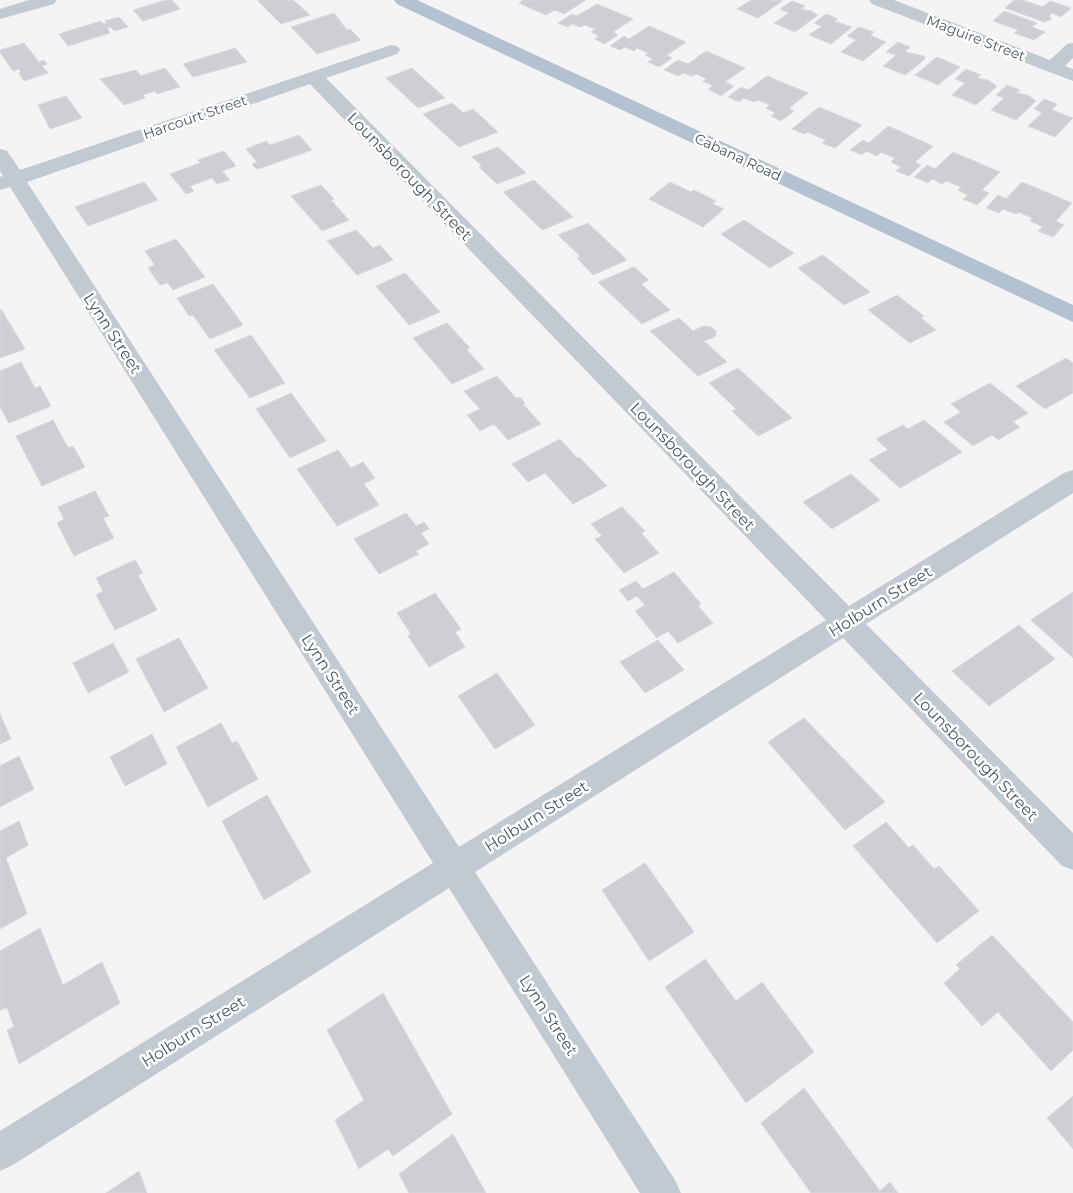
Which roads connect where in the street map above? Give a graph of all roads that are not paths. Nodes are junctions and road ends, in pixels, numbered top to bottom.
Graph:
1 (48, 0) edge
2 (403, 0) edge
3 (878, 0) edge
4 (0, 14) edge
5 (1073, 48) edge
6 (391, 50) dead end
7 (1053, 67) junction
8 (1073, 75) edge
9 (314, 77) junction
10 (0, 155) edge
11 (8, 182) edge
12 (1073, 314) edge
13 (1073, 480) edge
14 (846, 622) junction
15 (1073, 855) edge
16 (454, 867) junction
17 (0, 1152) edge
18 (662, 1193) edge

1 - 4 street
2 - 12 main road, Cabana Road
3 - 7 street, Maguire Street
5 - 7 street
6 - 9 street, Harcourt Street
7 - 8 street, Maguire Street
9 - 11 street, Harcourt Street
9 - 14 street, Lounsborough Street
10 - 11 street, Lynn Street
11 - 16 street, Lynn Street
13 - 14 street, Holburn Street
14 - 15 street, Lounsborough Street
14 - 16 street, Holburn Street
16 - 17 street, Holburn Street
16 - 18 street, Lynn Street

